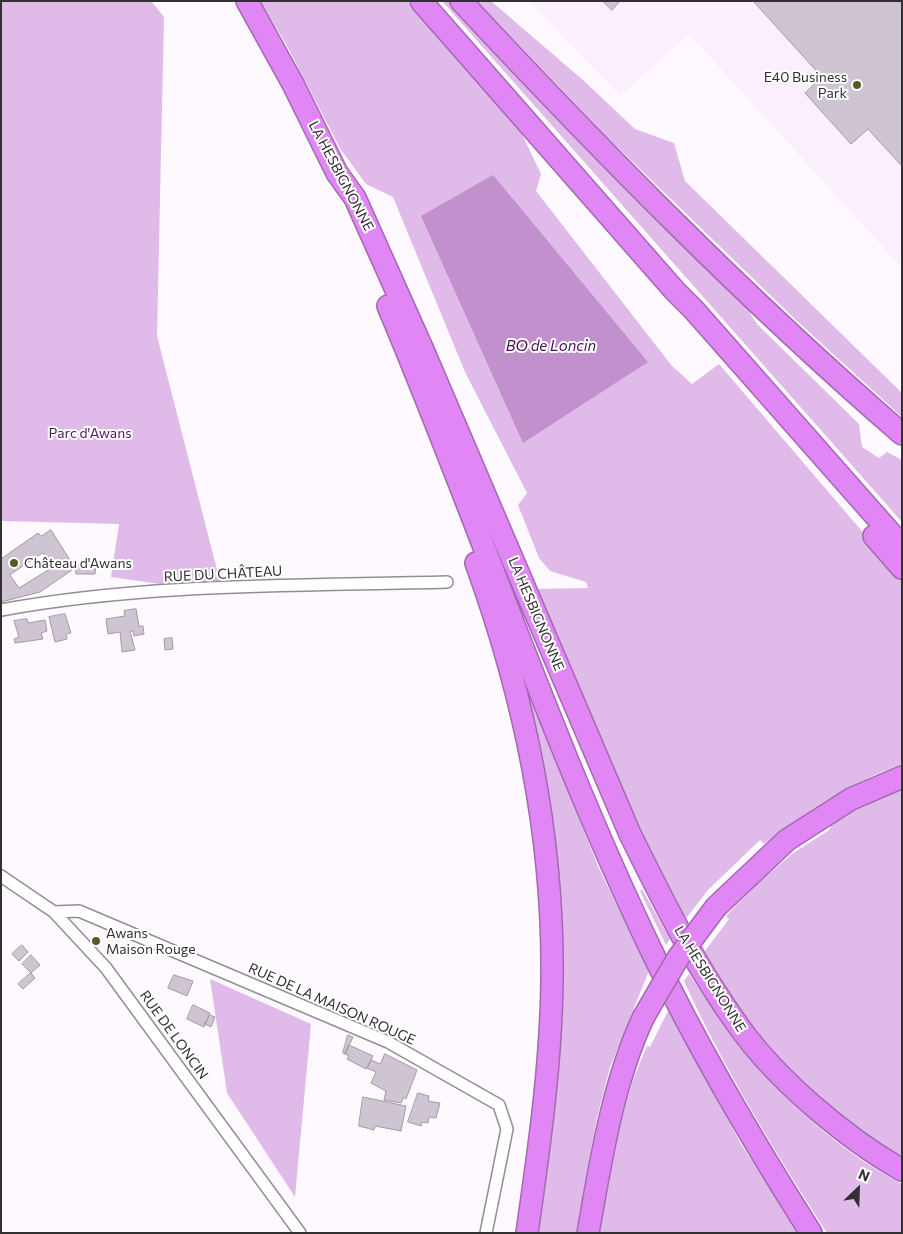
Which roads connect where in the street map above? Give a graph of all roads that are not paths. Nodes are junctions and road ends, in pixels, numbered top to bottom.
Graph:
1 (247, 1) edge
2 (421, 1) edge
3 (461, 1) edge
4 (337, 173) junction
5 (675, 291) junction
6 (902, 434) edge
7 (450, 460) junction
8 (902, 546) edge
9 (902, 568) edge
10 (447, 582) dead end
11 (1, 610) edge
12 (902, 777) edge
13 (1, 876) edge
14 (54, 912) junction
15 (902, 1170) edge
16 (300, 1233) edge
17 (486, 1233) edge
18 (527, 1233) edge
19 (588, 1233) edge
20 (811, 1233) edge

1 - 4 highway, LA HESBIGNONNE
2 - 5 highway
3 - 6 highway
4 - 7 highway
4 - 15 highway, LA HESBIGNONNE
5 - 8 highway
5 - 9 highway
7 - 18 highway
7 - 20 highway
10 - 11 street, RUE DU CHÂTEAU
12 - 19 highway, bridge
13 - 14 street, RUE DE LONCIN
14 - 16 street, RUE DE LONCIN
14 - 17 street, RUE DE LA MAISON ROUGE

